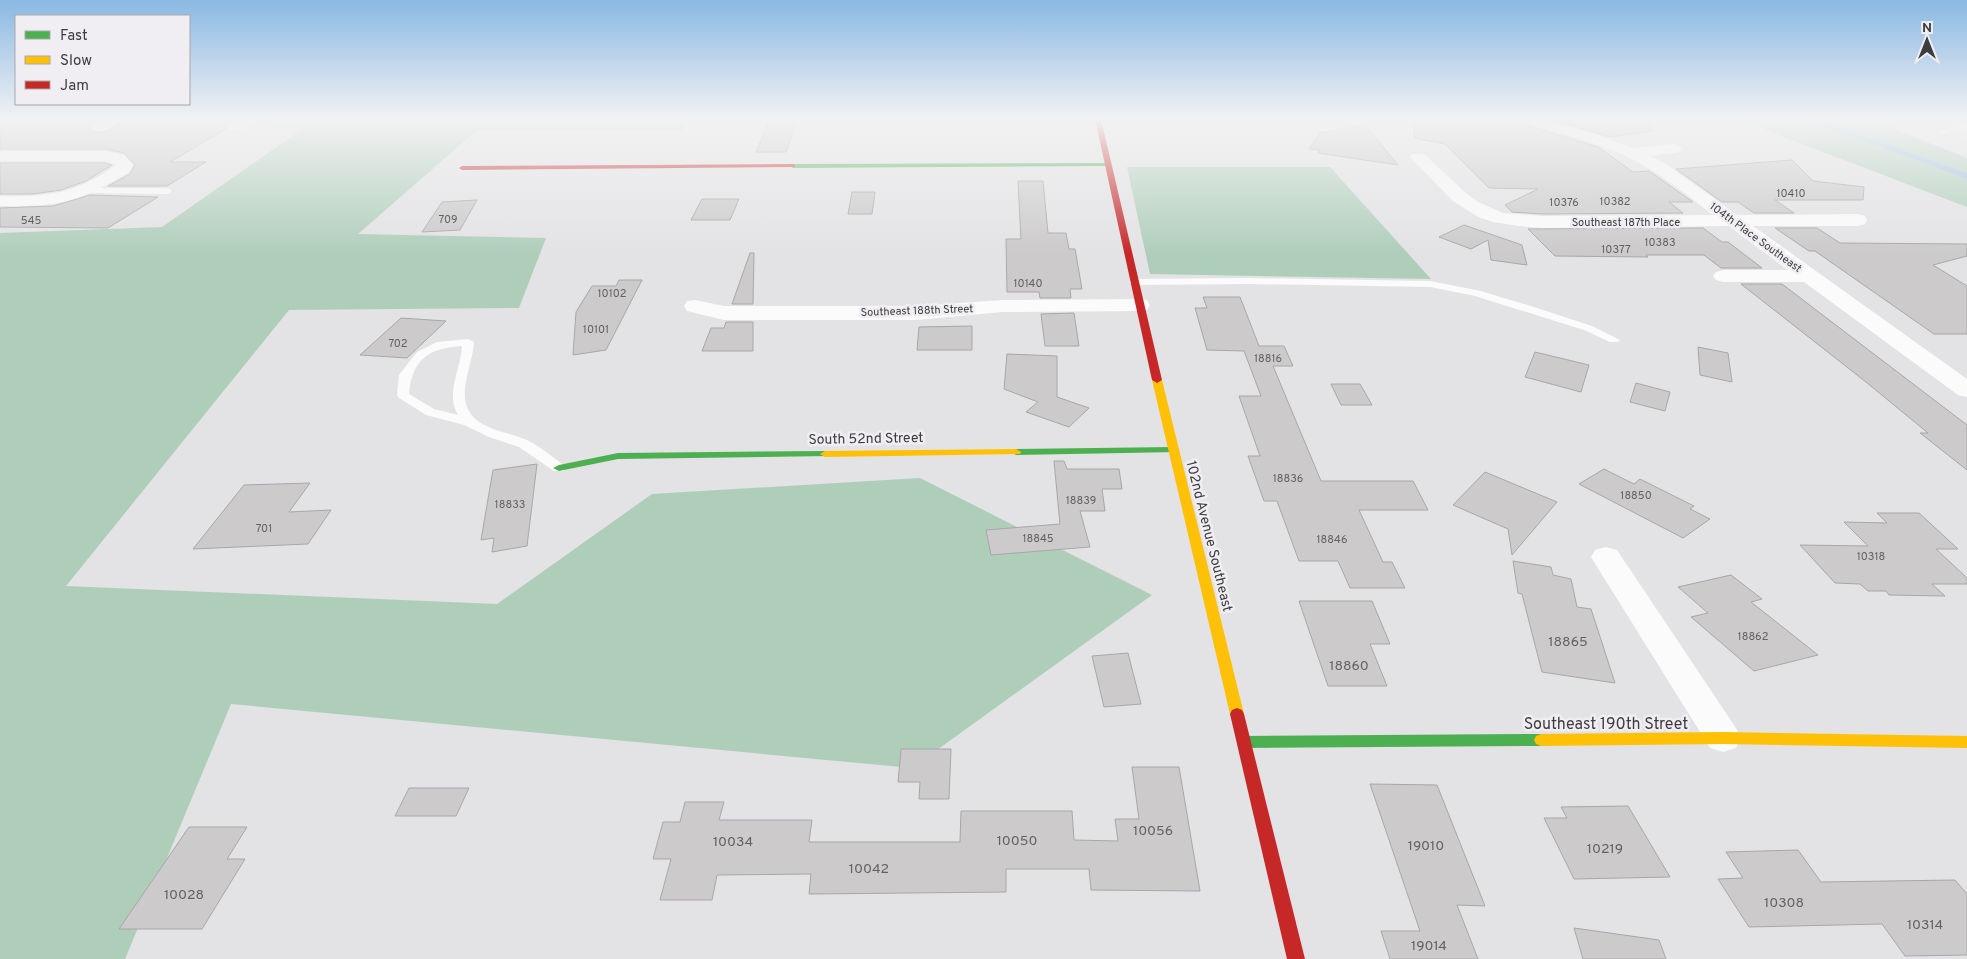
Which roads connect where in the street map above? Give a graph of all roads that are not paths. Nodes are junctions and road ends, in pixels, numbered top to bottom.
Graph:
1 (125, 164) edge
2 (1425, 164) edge
3 (1650, 164) edge
4 (1108, 165) joint
5 (462, 168) dead end
6 (168, 190) dead end
7 (77, 194) junction
8 (0, 201) edge
9 (1858, 220) dead end
10 (1736, 222) junction
11 (1722, 276) dead end
12 (1811, 276) junction
13 (1134, 282) junction
14 (1140, 305) junction
15 (695, 306) dead end
16 (1614, 340) dead end
17 (1938, 368) junction
18 (1967, 369) edge
19 (1967, 390) edge
20 (469, 422) junction
21 (1174, 450) junction
22 (559, 468) joint
23 (1606, 557) dead end
24 (1724, 738) junction
25 (1244, 742) junction
26 (1967, 742) edge
27 (1296, 959) edge

1 - 7 street
2 - 10 street, Southeast 187th Place
3 - 10 street, 104th Place Southeast
4 - 5 street
4 - 13 street, 102nd Avenue Southeast
6 - 7 lane
7 - 8 street
9 - 10 street, Southeast 187th Place
10 - 12 street, 104th Place Southeast
11 - 12 street
12 - 17 street, 104th Place Southeast
13 - 14 street, 102nd Avenue Southeast
13 - 16 lane
14 - 15 street, Southeast 188th Street
14 - 21 street, 102nd Avenue Southeast
17 - 18 street
17 - 19 street, 104th Place Southeast
20 - 20 lane
20 - 22 lane
21 - 22 street, South 52nd Street
21 - 25 street, 102nd Avenue Southeast
23 - 24 street
24 - 25 street, Southeast 190th Street
24 - 26 street, Southeast 190th Street
25 - 27 street, 102nd Avenue Southeast

